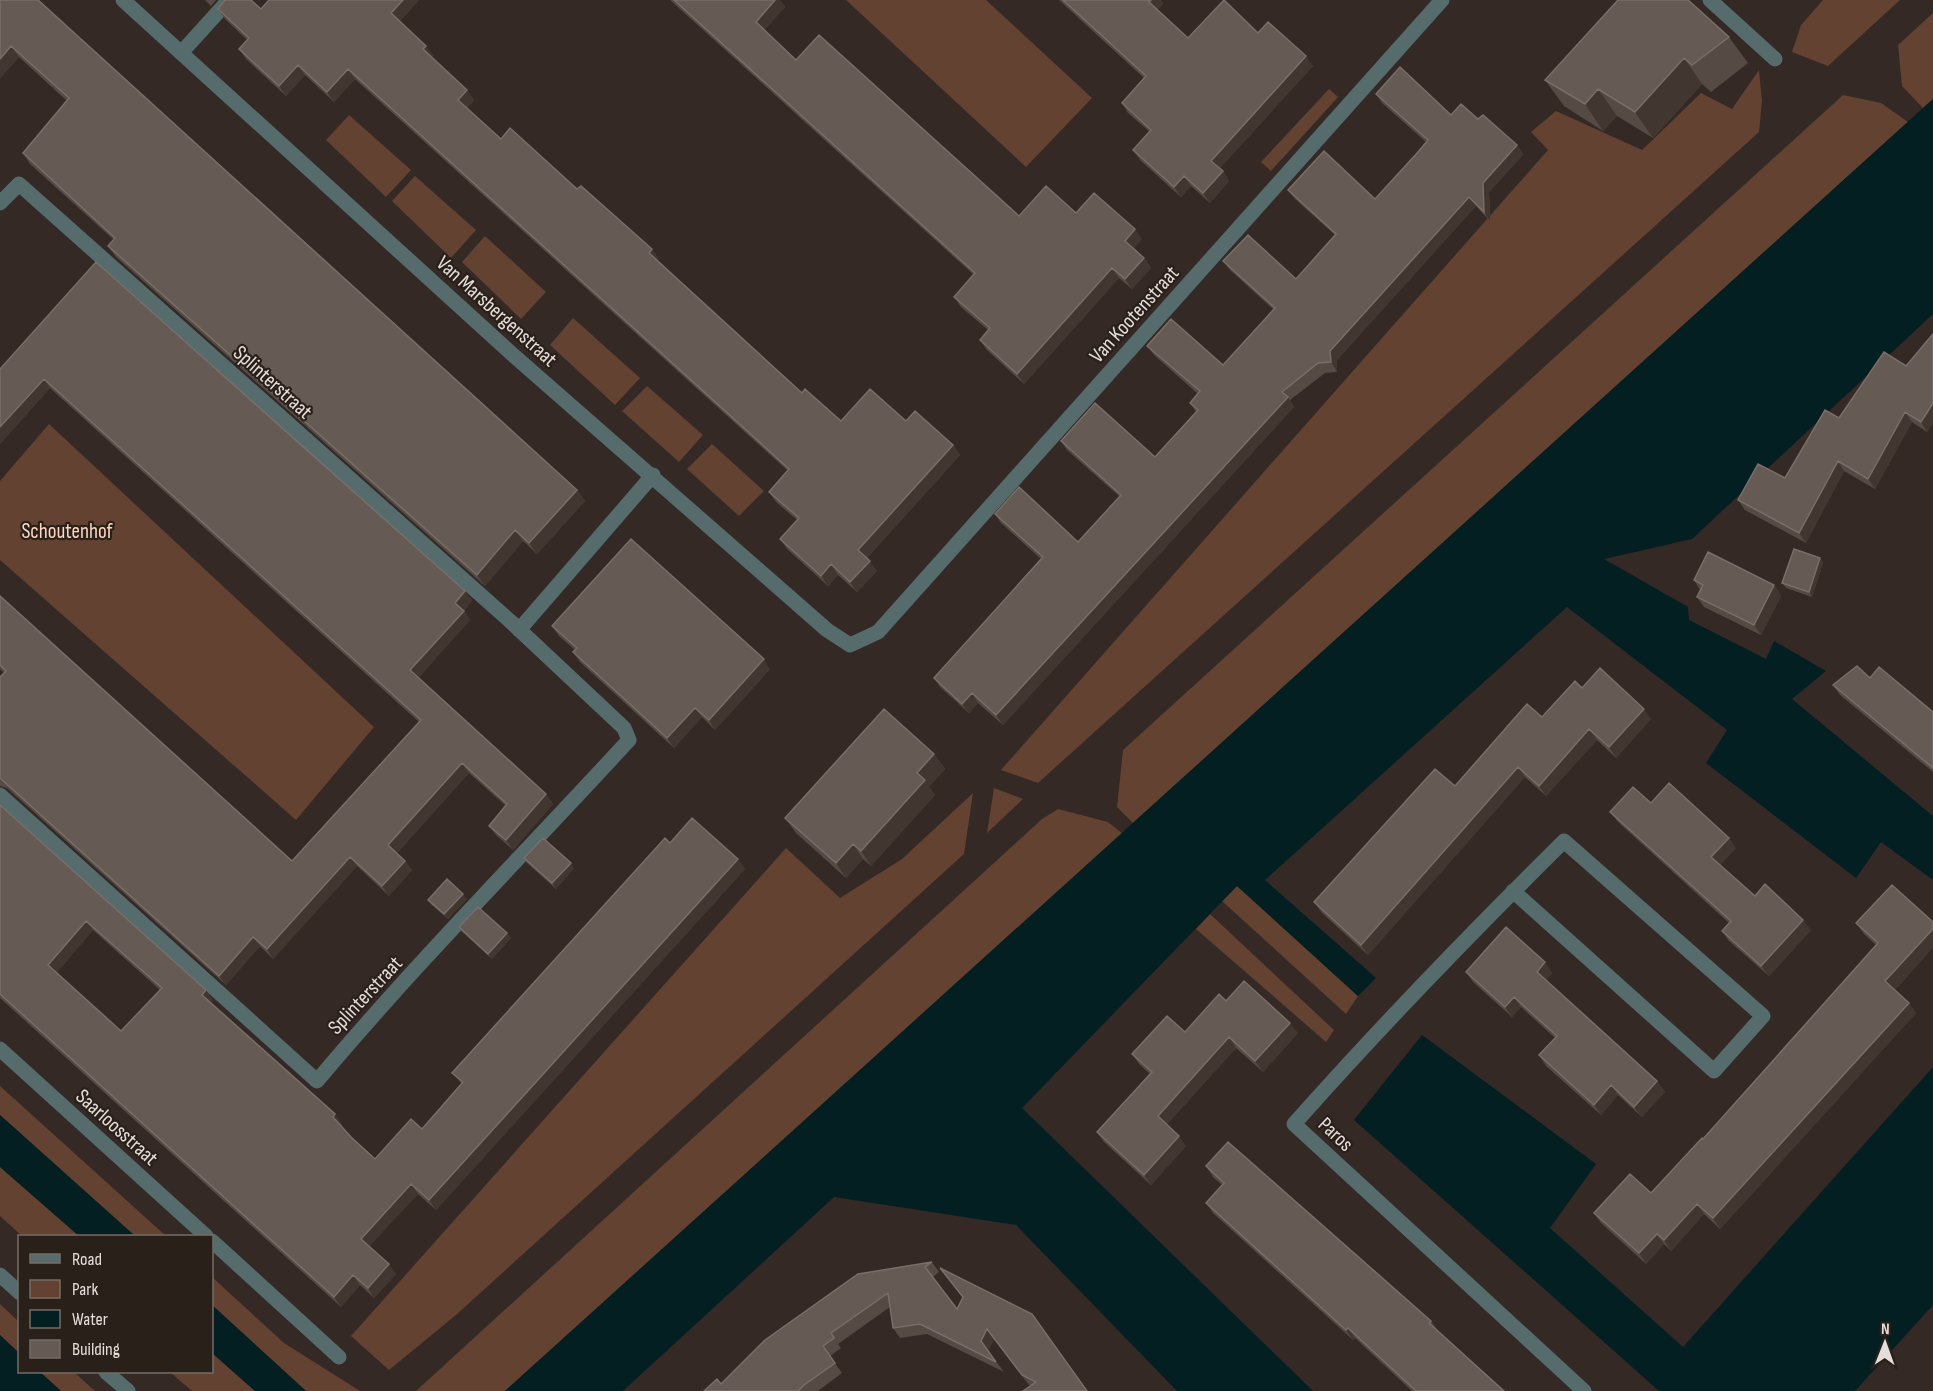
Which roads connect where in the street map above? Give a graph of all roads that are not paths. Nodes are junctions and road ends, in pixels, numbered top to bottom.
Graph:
1 (123, 0) edge
2 (229, 0) edge
3 (1442, 0) edge
4 (1710, 0) edge
5 (181, 53) junction
6 (1775, 59) dead end
7 (0, 203) edge
8 (653, 476) junction
9 (519, 630) junction
10 (850, 645) joint
11 (0, 795) edge
12 (1513, 891) junction
13 (0, 1049) edge
14 (205, 1235) edge
15 (213, 1242) edge
16 (0, 1275) edge
17 (18, 1291) edge
18 (339, 1357) dead end
19 (108, 1373) edge
20 (128, 1391) edge
21 (1584, 1391) edge

1 - 5 street, Van Marsbergenstraat
2 - 5 street
3 - 10 street, Van Kootenstraat
4 - 6 street
5 - 8 street, Van Marsbergenstraat
7 - 9 street, Splinterstraat
8 - 9 street
8 - 10 street, Van Marsbergenstraat
9 - 11 street, Splinterstraat
12 - 12 street, Paros
12 - 21 street, Paros
13 - 14 street, Saarloosstraat
15 - 18 street
16 - 17 street
19 - 20 street

